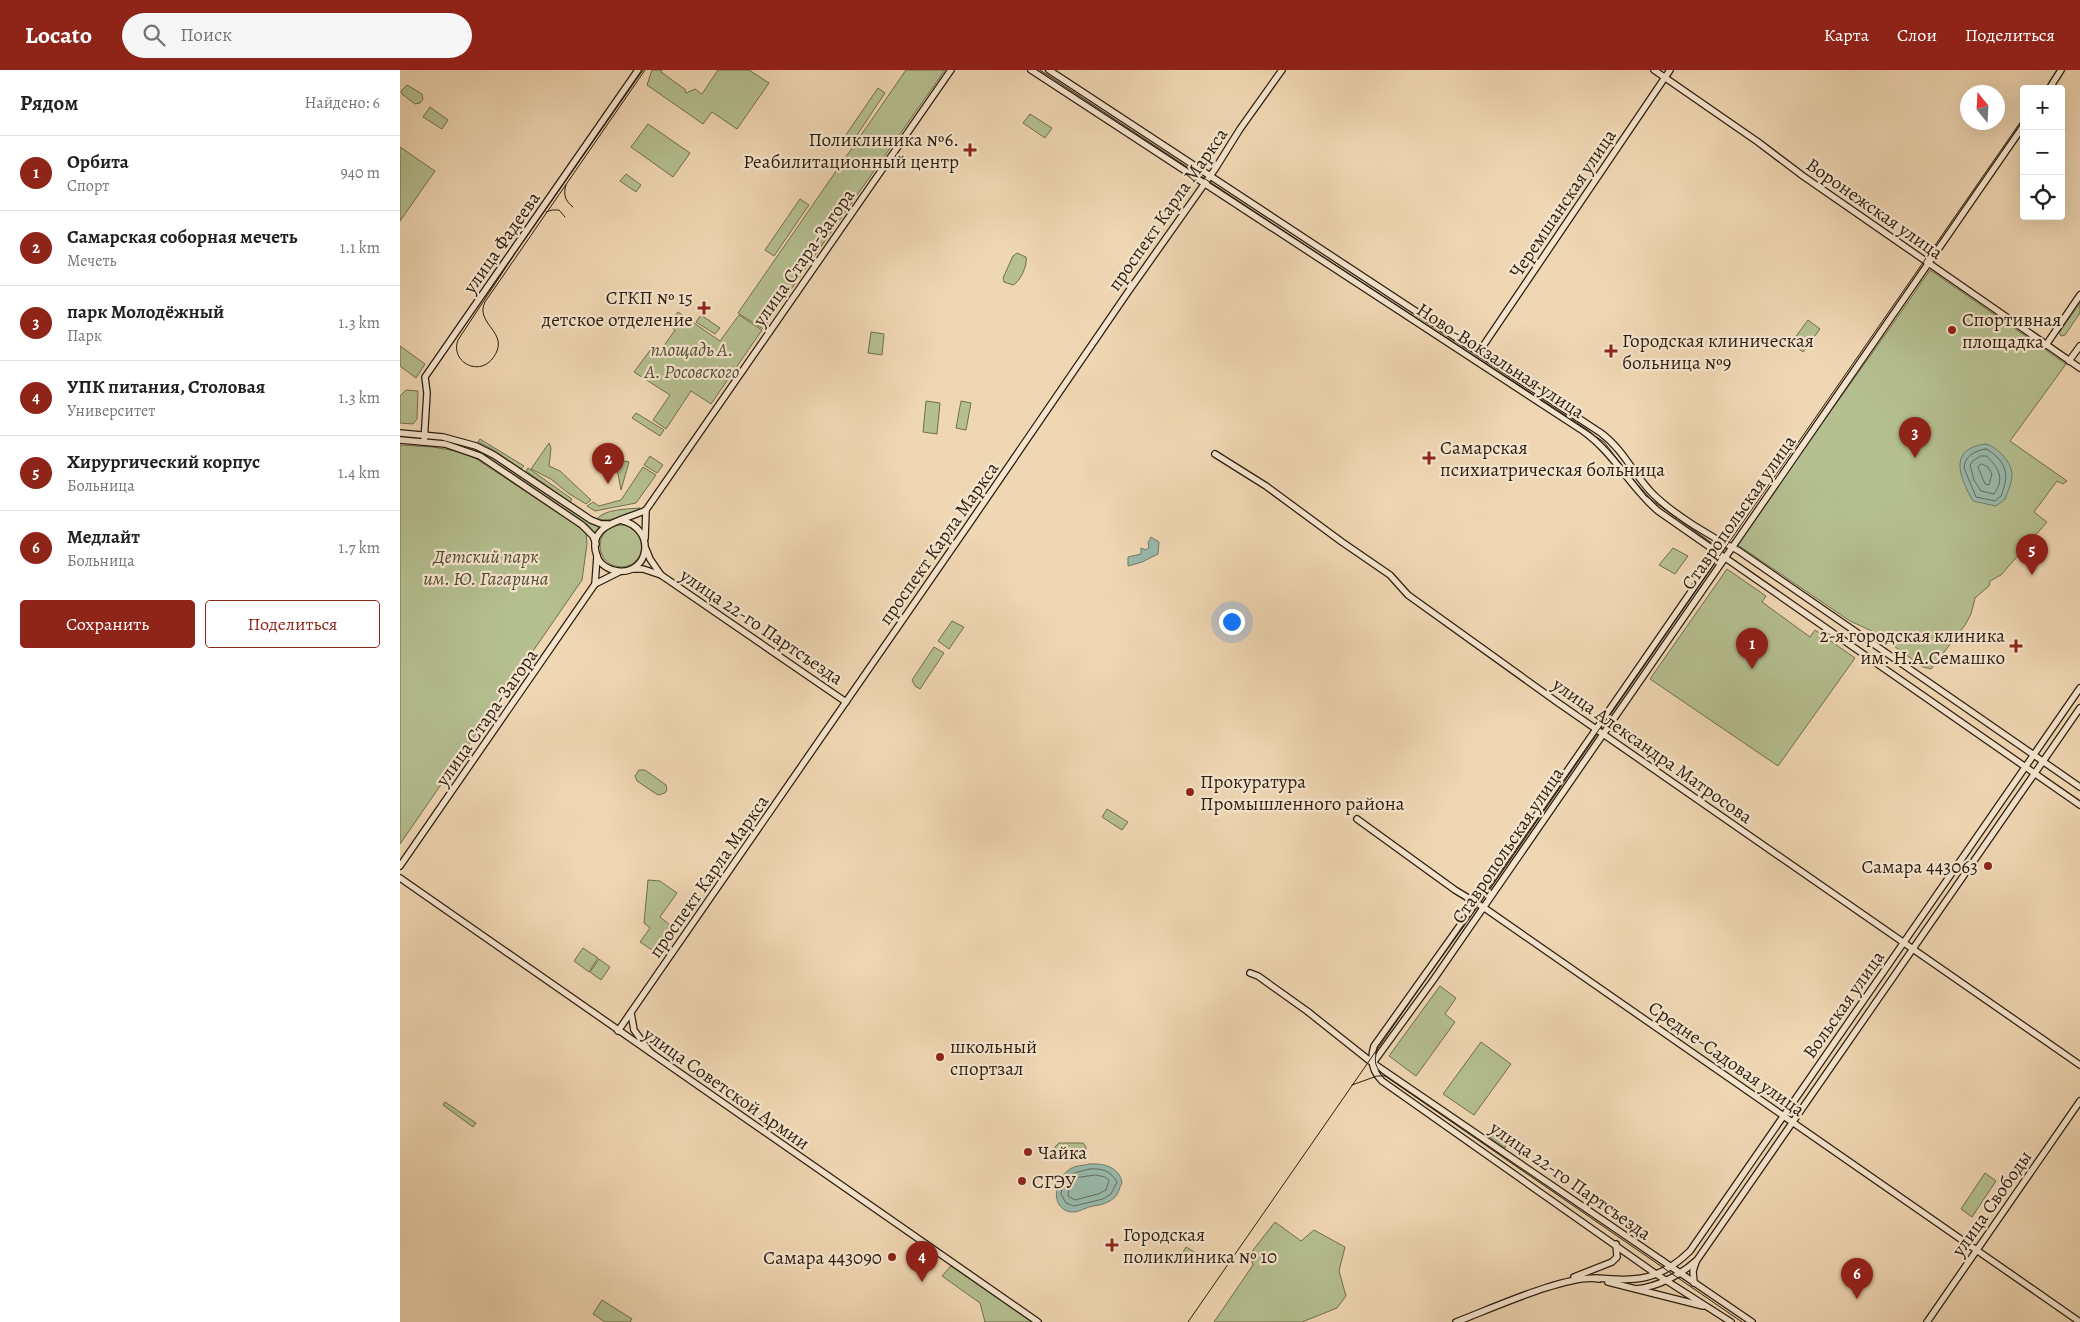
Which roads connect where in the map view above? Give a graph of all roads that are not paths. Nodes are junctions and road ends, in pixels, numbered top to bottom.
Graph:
1 (638, 70) edge
2 (951, 70) edge
3 (1031, 70) edge
4 (1049, 70) edge
5 (1282, 70) edge
6 (1654, 70) edge
7 (1670, 70) edge
8 (2061, 70) edge
9 (1665, 77) junction
10 (2052, 85) edge
11 (2021, 130) edge
12 (1210, 176) junction
13 (1204, 184) junction
14 (1928, 263) junction
15 (2080, 295) edge
16 (2046, 345) junction
17 (2080, 346) edge
18 (1479, 352) junction
19 (2069, 361) junction
20 (2080, 368) edge
21 (400, 433) edge
22 (424, 438) junction
23 (400, 440) edge
24 (1215, 454) dead end
25 (646, 510) junction
26 (620, 520) junction
27 (608, 524) junction
28 (645, 540) junction
29 (596, 544) junction
30 (1724, 544) junction
31 (1731, 547) junction
32 (646, 549) junction
33 (1717, 553) junction
34 (597, 556) junction
35 (1724, 558) junction
36 (631, 569) junction
37 (621, 571) junction
38 (661, 575) junction
39 (595, 584) junction
40 (2080, 688) edge
41 (846, 702) junction
42 (2080, 708) edge
43 (1596, 728) junction
44 (1603, 733) junction
45 (2034, 756) junction
46 (2043, 762) junction
47 (2025, 768) junction
48 (2034, 774) junction
49 (2080, 787) edge
50 (2080, 805) edge
51 (1357, 819) dead end
52 (400, 866) edge
53 (400, 878) edge
54 (1476, 903) junction
55 (1483, 907) junction
56 (1904, 942) junction
57 (1913, 948) junction
58 (1250, 973) dead end
59 (630, 1013) junction
60 (618, 1031) junction
61 (653, 1056) junction
62 (1372, 1063) junction
63 (2080, 1065) edge
64 (2080, 1101) edge
65 (1784, 1116) junction
66 (1793, 1122) junction
67 (1616, 1244) junction
68 (1976, 1251) junction
69 (1697, 1260) junction
70 (1670, 1267) junction
71 (1679, 1273) junction
72 (1656, 1274) junction
73 (1595, 1278) junction
74 (1666, 1280) junction
75 (1694, 1283) junction
76 (1557, 1284) junction
77 (1636, 1289) junction
78 (1707, 1307) junction
79 (1038, 1322) edge
80 (1456, 1322) edge
81 (1731, 1322) edge
82 (1752, 1322) edge
83 (1927, 1322) edge
84 (2080, 1322) edge

1 - 22 main road, улица Фадеева
2 - 25 main road, улица Стара-Загора
3 - 13 main road, Ново-Вокзальная улица
4 - 12 main road, Ново-Вокзальная улица
5 - 12 main road, проспект Карла Маркса
6 - 9 main road, Воронежская улица
7 - 9 main road, Черемшанская улица
8 - 10 main road
9 - 14 main road, Воронежская улица
9 - 18 main road, Черемшанская улица
11 - 14 main road, Ставропольская улица
12 - 13 main road, проспект Карла Маркса
12 - 18 main road, Ново-Вокзальная улица
13 - 33 main road, Ново-Вокзальная улица
13 - 41 main road, проспект Карла Маркса
14 - 16 main road, Воронежская улица
14 - 31 main road, Ставропольская улица
15 - 16 main road
16 - 19 main road, Воронежская улица
17 - 19 main road
18 - 30 main road, Ново-Вокзальная улица
19 - 20 main road, Воронежская улица
21 - 22 main road
22 - 23 main road
22 - 27 main road
22 - 29 main road
24 - 43 main road, улица Александра Матросова
25 - 26 main road
25 - 28 main road
26 - 27 main road
26 - 28 main road
27 - 29 main road
28 - 32 main road
29 - 34 main road
30 - 31 main road, Ново-Вокзальная улица
30 - 33 main road, Ставропольская улица
31 - 35 main road, Ставропольская улица
31 - 45 main road, Ново-Вокзальная улица
32 - 36 main road
32 - 38 main road, улица 22-го Партсъезда
33 - 35 main road, Ново-Вокзальная улица
33 - 43 main road, Ставропольская улица
34 - 37 main road
34 - 39 main road
35 - 44 main road, Ставропольская улица
35 - 47 main road, Ново-Вокзальная улица
36 - 37 main road
36 - 38 main road, улица 22-го Партсъезда
37 - 39 main road, улица Стара-Загора
38 - 41 main road, улица 22-го Партсъезда
39 - 52 main road, улица Стара-Загора
40 - 45 main road, Вольская улица
41 - 59 main road, проспект Карла Маркса
42 - 46 main road, Вольская улица
43 - 44 main road, улица Александра Матросова
43 - 54 main road, Ставропольская улица
44 - 55 main road, Ставропольская улица
44 - 56 main road, улица Александра Матросова
45 - 46 main road, Ново-Вокзальная улица
45 - 47 main road, Вольская улица
46 - 48 main road, Вольская улица
46 - 49 main road, Ново-Вокзальная улица
47 - 48 main road, Ново-Вокзальная улица
47 - 56 main road, Вольская улица
48 - 50 main road, Ново-Вокзальная улица
48 - 57 main road, Вольская улица
51 - 54 main road, Средне-Садовая улица
53 - 60 main road, улица Советской Армии
54 - 55 main road, Средне-Садовая улица
54 - 62 main road, Ставропольская улица
55 - 62 main road, Ставропольская улица
55 - 65 main road, Средне-Садовая улица
56 - 57 main road, улица Александра Матросова
56 - 65 main road, Вольская улица
57 - 63 main road, улица Александра Матросова
57 - 66 main road, Вольская улица
58 - 62 main road, улица 22-го Партсъезда
59 - 60 main road, проспект Карла Маркса
59 - 61 main road
60 - 61 main road, улица Советской Армии
61 - 79 main road, улица Советской Армии
62 - 67 main road, улица 22-го Партсъезда
62 - 70 main road, улица 22-го Партсъезда
64 - 68 main road, улица Свободы
65 - 66 main road, Средне-Садовая улица
65 - 70 main road, Вольская улица
66 - 68 main road, Средне-Садовая улица
66 - 69 main road, Вольская улица
67 - 72 main road, улица 22-го Партсъезда
67 - 76 main road
68 - 83 main road, улица Свободы
68 - 84 main road, Средне-Садовая улица
69 - 71 main road, Вольская улица
69 - 75 main road
70 - 71 main road, улица 22-го Партсъезда
70 - 72 main road, Вольская улица
71 - 74 main road, Вольская улица
71 - 75 main road, улица 22-го Партсъезда
72 - 73 main road, Вольская улица
72 - 74 main road, улица 22-го Партсъезда
73 - 76 main road
73 - 77 main road
74 - 77 main road, Вольская улица
74 - 78 main road, улица 22-го Партсъезда
75 - 82 main road, улица 22-го Партсъезда
76 - 80 main road
77 - 78 main road
78 - 81 main road, улица 22-го Партсъезда

